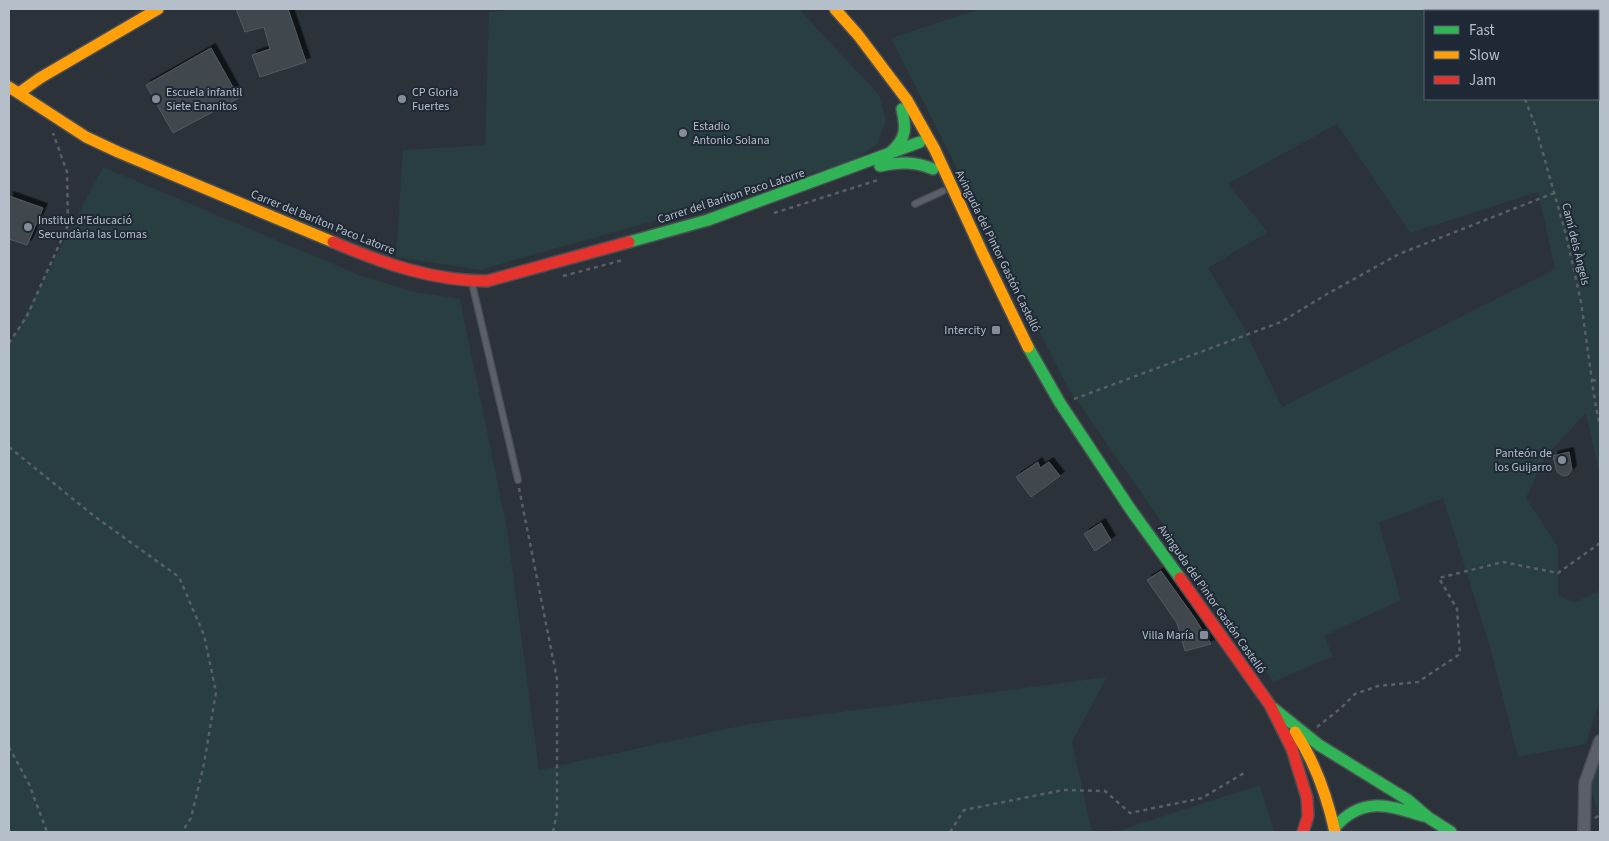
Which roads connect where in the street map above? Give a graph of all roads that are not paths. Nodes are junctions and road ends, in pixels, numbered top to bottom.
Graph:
1 (158, 9) edge
2 (824, 9) edge
3 (835, 9) edge
4 (12, 89) edge
5 (902, 109) junction
6 (920, 142) junction
7 (885, 156) junction
8 (938, 169) junction
9 (817, 182) junction
10 (943, 191) junction
11 (915, 204) dead end
12 (472, 281) junction
13 (518, 480) road end
14 (1131, 510) junction
15 (1270, 705) junction
16 (1281, 714) junction
17 (1600, 741) edge
18 (1429, 818) junction
19 (1335, 830) edge
20 (1303, 832) edge
21 (1449, 832) edge
22 (1584, 832) edge

1 - 4 main road
2 - 5 main road
3 - 8 main road, Avinguda del Pintor Gastón Castelló
4 - 12 main road, Carrer del Baríton Paco Latorre
5 - 6 main road
5 - 7 main road
6 - 7 main road, Carrer del Baríton Paco Latorre
6 - 8 main road
7 - 9 main road, Carrer del Baríton Paco Latorre
8 - 9 main road, Carrer del Baríton Paco Latorre
8 - 10 main road, Avinguda del Pintor Gastón Castelló
8 - 14 main road, Avinguda del Pintor Gastón Castelló
9 - 12 main road, Carrer del Baríton Paco Latorre
10 - 11 lane
10 - 14 main road, Avinguda del Pintor Gastón Castelló
12 - 13 lane
14 - 15 main road, Avinguda del Pintor Gastón Castelló
15 - 16 main road, Avinguda del Pintor Gastón Castelló
15 - 20 main road, Avinguda del Pintor Gastón Castelló
16 - 18 main road, Avinguda del Pintor Gastón Castelló
16 - 19 main road, Avinguda del Pintor Gastón Castelló
17 - 22 street
18 - 19 main road, Avinguda del Pintor Gastón Castelló
18 - 21 main road, Avinguda del Pintor Gastón Castelló

